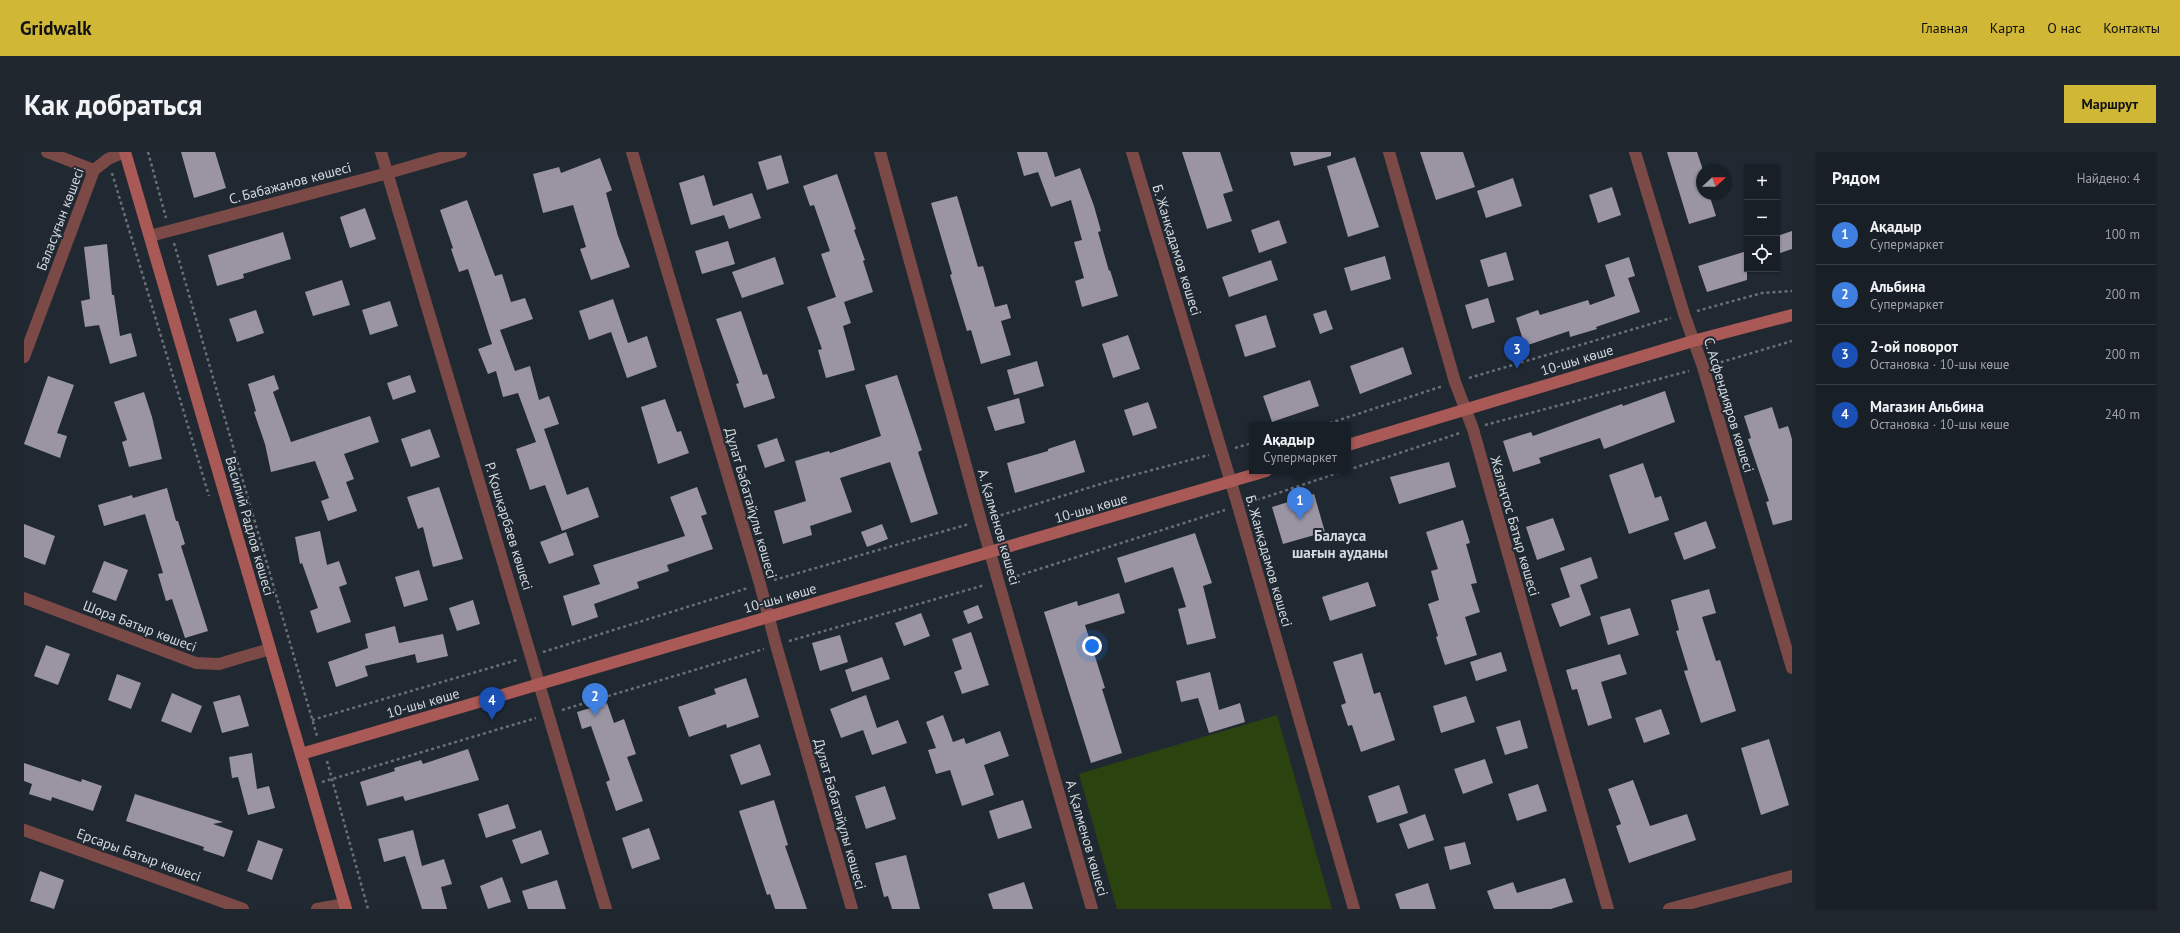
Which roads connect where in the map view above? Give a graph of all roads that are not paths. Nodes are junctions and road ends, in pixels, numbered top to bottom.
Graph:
1 (47, 152) edge
2 (125, 152) edge
3 (381, 152) edge
4 (461, 152) edge
5 (632, 152) edge
6 (880, 152) edge
7 (1132, 152) edge
8 (1390, 152) edge
9 (1635, 152) edge
10 (94, 170) junction
11 (388, 174) junction
12 (150, 236) junction
13 (1792, 315) edge
14 (1693, 341) junction
15 (24, 357) edge
16 (1465, 409) junction
17 (1351, 444) edge
18 (1256, 474) edge
19 (1230, 482) junction
20 (991, 552) junction
21 (24, 598) edge
22 (768, 617) junction
23 (270, 649) junction
24 (1792, 668) edge
25 (540, 684) junction
26 (301, 754) junction
27 (24, 830) edge
28 (1792, 876) edge
29 (345, 907) edge
30 (243, 909) edge
31 (317, 909) edge
32 (606, 909) edge
33 (852, 909) edge
34 (1092, 909) edge
35 (1354, 909) edge
36 (1608, 909) edge
37 (1669, 909) edge

1 - 10 street
2 - 10 street, Баласұғын көшесі
2 - 12 street, Василий Радлов көшесі
3 - 11 street, Р. Қошқарбаев көшесі
4 - 11 street, С. Бабажанов көшесі
5 - 22 street, Дұлат Бабатайұлы көшесі
6 - 20 street, А. Қалменов көшесі
7 - 19 street, Б. Жанқадамов көшесі
8 - 16 street, Жалаңтос Батыр көшесі
9 - 14 street, С. Асфендияров көшесі
10 - 15 street, Баласұғын көшесі
11 - 12 street, С. Бабажанов көшесі
11 - 25 street, Р. Қошқарбаев көшесі
12 - 23 street, Василий Радлов көшесі
13 - 14 street, 10-шы көше
14 - 16 street, 10-шы көше
14 - 24 street, С. Асфендияров көшесі
16 - 17 street, 10-шы көше
16 - 36 street, Жалаңтос Батыр көшесі
18 - 19 street, 10-шы көше
19 - 20 street, 10-шы көше
19 - 35 street, Б. Жанқадамов көшесі
20 - 22 street, 10-шы көше
20 - 34 street, А. Қалменов көшесі
21 - 23 street, Шора Батыр көшесі
22 - 25 street, 10-шы көше
22 - 33 street, Дұлат Бабатайұлы көшесі
23 - 26 street, Василий Радлов көшесі
25 - 26 street, 10-шы көше
25 - 32 street, Р. Қошқарбаев көшесі
26 - 29 street, Василий Радлов көшесі
27 - 30 street, Ерсары Батыр көшесі
28 - 37 street
29 - 31 street

